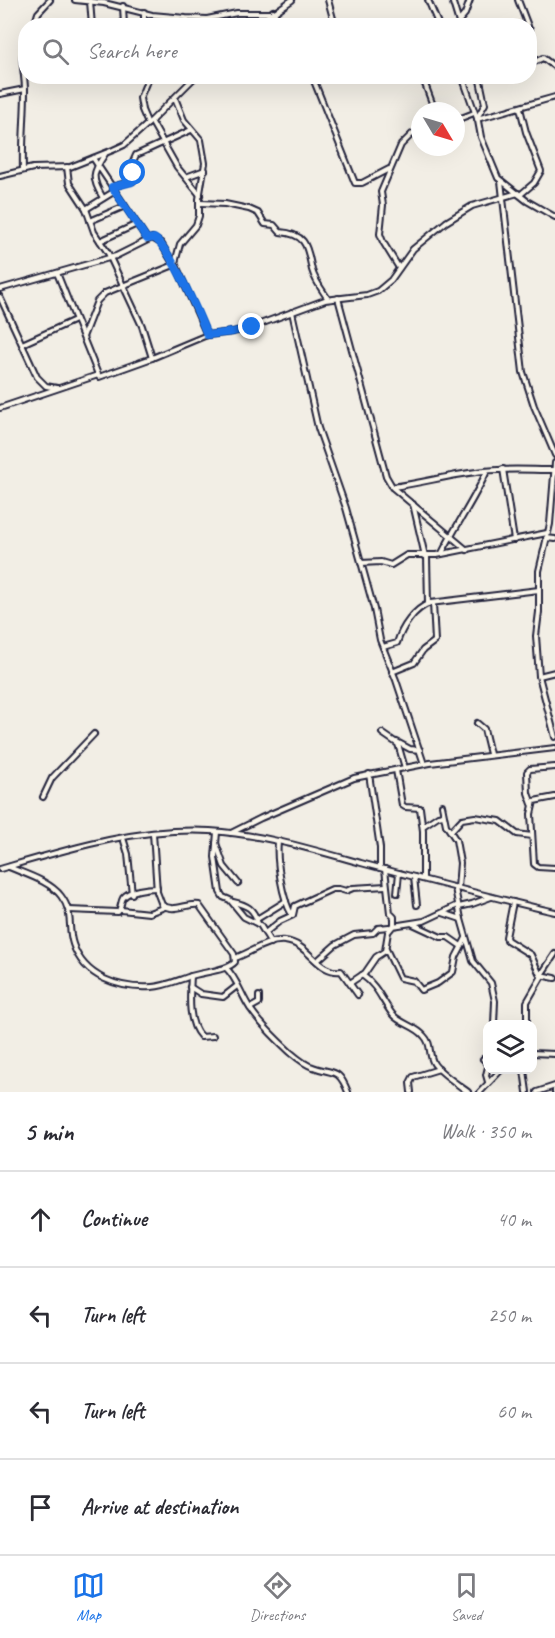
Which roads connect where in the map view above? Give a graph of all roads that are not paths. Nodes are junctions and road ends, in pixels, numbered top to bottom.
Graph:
1 (50, 0) edge
2 (75, 0) edge
3 (292, 0) edge
4 (328, 0) edge
5 (428, 0) edge
6 (452, 0) edge
7 (470, 0) edge
8 (518, 0) edge
9 (90, 1) edge
10 (123, 6) junction
11 (144, 12) junction
12 (272, 12) junction
13 (36, 18) edge
14 (91, 18) edge
15 (124, 18) edge
16 (144, 18) edge
17 (188, 18) edge
18 (208, 18) edge
19 (265, 18) edge
20 (276, 18) edge
21 (333, 18) edge
22 (436, 18) edge
23 (458, 18) edge
24 (463, 18) edge
25 (525, 18) edge
26 (537, 61) edge
27 (555, 68) edge
28 (25, 84) edge
29 (146, 84) edge
30 (188, 84) edge
31 (315, 84) edge
32 (425, 84) edge
33 (465, 84) edge
34 (481, 84) edge
35 (25, 89) junction
36 (0, 94) edge
37 (555, 97) edge
38 (175, 98) junction
39 (432, 102) edge
40 (168, 105) junction
41 (520, 108) junction
42 (178, 109) junction
43 (474, 113) junction
44 (465, 116) edge
45 (477, 119) junction
46 (150, 123) junction
47 (192, 130) junction
48 (411, 135) edge
49 (164, 142) junction
50 (105, 153) junction
51 (93, 158) junction
52 (98, 165) junction
53 (67, 167) junction
54 (390, 169) junction
55 (23, 170) junction
56 (205, 170) junction
57 (0, 176) edge
58 (186, 177) junction
59 (501, 182) junction
60 (114, 189) junction
61 (519, 194) junction
62 (200, 195) junction
63 (502, 197) junction
64 (103, 198) junction
65 (120, 198) junction
66 (199, 203) junction
67 (125, 206) junction
68 (86, 209) junction
69 (118, 209) junction
70 (555, 218) edge
71 (90, 221) junction
72 (136, 224) junction
73 (147, 239) junction
74 (100, 241) junction
75 (110, 257) junction
76 (175, 267) junction
77 (399, 268) junction
78 (57, 273) junction
79 (123, 286) junction
80 (0, 289) edge
81 (0, 297) edge
82 (338, 298) junction
83 (328, 299) junction
84 (292, 312) junction
85 (75, 320) junction
86 (207, 335) junction
87 (83, 337) junction
88 (22, 344) junction
89 (152, 358) junction
90 (98, 375) junction
91 (57, 388) junction
92 (0, 408) edge
93 (555, 455) edge
94 (555, 463) edge
95 (502, 470) junction
96 (554, 470) edge
97 (487, 471) junction
98 (392, 487) junction
99 (413, 503) junction
100 (450, 536) junction
101 (547, 536) junction
102 (555, 539) edge
103 (514, 540) junction
104 (467, 550) junction
105 (442, 554) junction
106 (426, 556) junction
107 (361, 563) junction
108 (539, 590) junction
109 (431, 603) junction
110 (383, 647) junction
111 (392, 672) junction
112 (555, 672) edge
113 (540, 676) junction
114 (477, 723) dead end
115 (382, 733) dead end
116 (94, 734) dead end
117 (555, 737) edge
118 (396, 742) junction
119 (555, 748) edge
120 (420, 750) junction
121 (490, 754) junction
122 (424, 764) junction
123 (555, 767) edge
124 (405, 768) junction
125 (396, 770) junction
126 (369, 774) junction
127 (43, 797) dead end
128 (555, 798) edge
129 (442, 805) dead end
130 (532, 805) junction
131 (443, 815) junction
132 (422, 827) junction
133 (451, 831) junction
134 (217, 832) junction
135 (153, 833) junction
136 (231, 833) junction
137 (532, 836) junction
138 (123, 838) junction
139 (278, 841) junction
140 (216, 842) junction
141 (9, 866) junction
142 (382, 868) junction
143 (555, 868) edge
144 (0, 869) edge
145 (399, 873) junction
146 (414, 877) junction
147 (423, 879) junction
148 (238, 883) dead end
149 (386, 886) junction
150 (157, 888) junction
151 (456, 888) junction
152 (397, 893) dead end
153 (132, 894) junction
154 (491, 897) junction
155 (286, 901) junction
156 (232, 902) junction
157 (513, 902) junction
158 (417, 905) dead end
159 (458, 906) junction
160 (165, 907) junction
161 (120, 909) junction
162 (69, 910) junction
163 (555, 912) edge
164 (442, 913) junction
165 (292, 915) junction
166 (461, 919) junction
167 (257, 922) junction
168 (412, 924) junction
169 (393, 926) junction
170 (264, 931) junction
171 (466, 937) junction
172 (271, 944) junction
173 (262, 946) junction
174 (461, 946) junction
175 (386, 949) junction
176 (555, 954) edge
177 (235, 958) junction
178 (316, 961) junction
179 (225, 968) junction
180 (362, 975) junction
181 (191, 976) junction
182 (541, 976) junction
183 (555, 978) edge
184 (350, 983) junction
185 (237, 986) junction
186 (190, 987) junction
187 (358, 995) dead end
188 (259, 996) dead end
189 (250, 1008) junction
190 (494, 1020) edge
191 (526, 1020) edge
192 (213, 1036) dead end
193 (537, 1053) edge
194 (555, 1054) edge
195 (439, 1069) junction
196 (486, 1074) edge
197 (497, 1074) edge
198 (525, 1074) edge
199 (488, 1083) junction
200 (555, 1090) edge
201 (348, 1092) edge
202 (411, 1092) edge
203 (468, 1092) edge
204 (480, 1092) edge
205 (527, 1092) edge
206 (537, 1092) edge

1 - 13 street
2 - 9 street
3 - 12 street
4 - 21 street
5 - 22 street
6 - 23 street
7 - 24 street
8 - 25 street
9 - 10 street
9 - 14 street
10 - 11 street
10 - 15 street
11 - 16 street
11 - 17 street
12 - 18 street
12 - 19 street
12 - 20 street
26 - 27 street
28 - 35 street
29 - 46 street
30 - 38 street
31 - 54 street
32 - 39 street
33 - 43 street
34 - 45 street
35 - 36 street
35 - 55 street
37 - 41 street
38 - 40 street
38 - 42 street
40 - 42 street
40 - 46 street
41 - 45 street
41 - 61 street
42 - 47 street
43 - 44 street
43 - 45 street
45 - 59 street
46 - 49 street
46 - 50 street
47 - 49 street
47 - 56 street
48 - 54 street
49 - 58 street
49 - 60 street
50 - 51 street
50 - 52 street
51 - 52 street
51 - 53 street
52 - 60 street
52 - 64 street
53 - 55 street
53 - 68 street
54 - 77 street
55 - 57 street
56 - 58 street
56 - 62 street
58 - 62 street
59 - 61 street
59 - 63 street
60 - 64 street
60 - 65 street
61 - 63 street
61 - 70 street
62 - 66 street
63 - 77 street
63 - 93 street
64 - 68 street
65 - 67 street
65 - 69 street
66 - 76 street
66 - 83 street
67 - 69 street
67 - 72 street
68 - 71 street
69 - 71 street
71 - 74 street
72 - 73 street
72 - 74 street
73 - 75 street
73 - 76 street
74 - 75 street
75 - 78 street
75 - 79 street
76 - 79 street
76 - 86 street
77 - 82 street
78 - 80 street
78 - 85 street
79 - 87 street
79 - 89 street
81 - 88 street
82 - 83 street
82 - 98 street
83 - 84 street
84 - 86 street
84 - 107 street
85 - 87 street
85 - 88 street
86 - 89 street
87 - 90 street
88 - 91 street
89 - 90 street
90 - 91 street
91 - 92 street
94 - 96 street
95 - 96 street
95 - 97 street
95 - 103 street
96 - 101 street
97 - 98 street
97 - 100 street
98 - 99 street
99 - 100 street
99 - 106 street
100 - 104 street
100 - 105 street
101 - 102 street
101 - 103 street
101 - 108 street
103 - 104 street
104 - 105 street
105 - 106 street
106 - 107 street
106 - 109 street
107 - 110 street
108 - 109 street
108 - 113 street
109 - 110 street
109 - 111 street
110 - 111 street
111 - 120 street
112 - 113 street
113 - 117 street
114 - 121 street
115 - 118 street
116 - 127 street
118 - 120 street
118 - 124 street
119 - 121 street
120 - 122 street
121 - 122 street
122 - 124 street
123 - 130 street
124 - 125 street
125 - 126 street
125 - 132 street
126 - 136 street
126 - 142 street
128 - 130 street
129 - 131 street
130 - 137 street
131 - 132 street
131 - 133 street
132 - 147 street
133 - 137 street
133 - 151 street
134 - 135 street
134 - 136 street
134 - 140 street
135 - 138 street
135 - 150 street
136 - 139 street
137 - 143 street
138 - 141 street
138 - 153 street
139 - 142 street
139 - 155 street
140 - 148 street
140 - 156 street
141 - 144 street
141 - 162 street
142 - 145 street
142 - 149 street
145 - 146 street
145 - 152 street
146 - 147 street
146 - 158 street
147 - 151 street
149 - 165 street
149 - 169 street
150 - 153 street
150 - 160 street
151 - 154 street
151 - 159 street
153 - 161 street
154 - 157 street
154 - 159 street
155 - 165 street
155 - 167 street
156 - 167 street
156 - 167 street
157 - 163 street
157 - 182 street
159 - 164 street
159 - 166 street
160 - 161 street
160 - 177 street
161 - 162 street
162 - 181 street
164 - 166 street
164 - 168 street
165 - 170 street
166 - 171 street
167 - 170 street
168 - 169 street
168 - 174 street
169 - 175 street
169 - 178 street
170 - 172 street
170 - 173 street
171 - 174 street
171 - 190 street
172 - 173 street
172 - 178 street
173 - 177 street
174 - 175 street
175 - 180 street
176 - 182 street
177 - 179 street
178 - 184 street
179 - 181 street
179 - 185 street
180 - 184 street
180 - 195 street
181 - 186 street
182 - 183 street
182 - 191 street
184 - 187 street
185 - 186 street
185 - 189 street
186 - 192 street
188 - 189 street
189 - 201 street
193 - 194 street
195 - 202 street
195 - 203 street
196 - 199 street
197 - 199 street
198 - 205 street
199 - 204 street
200 - 206 street

